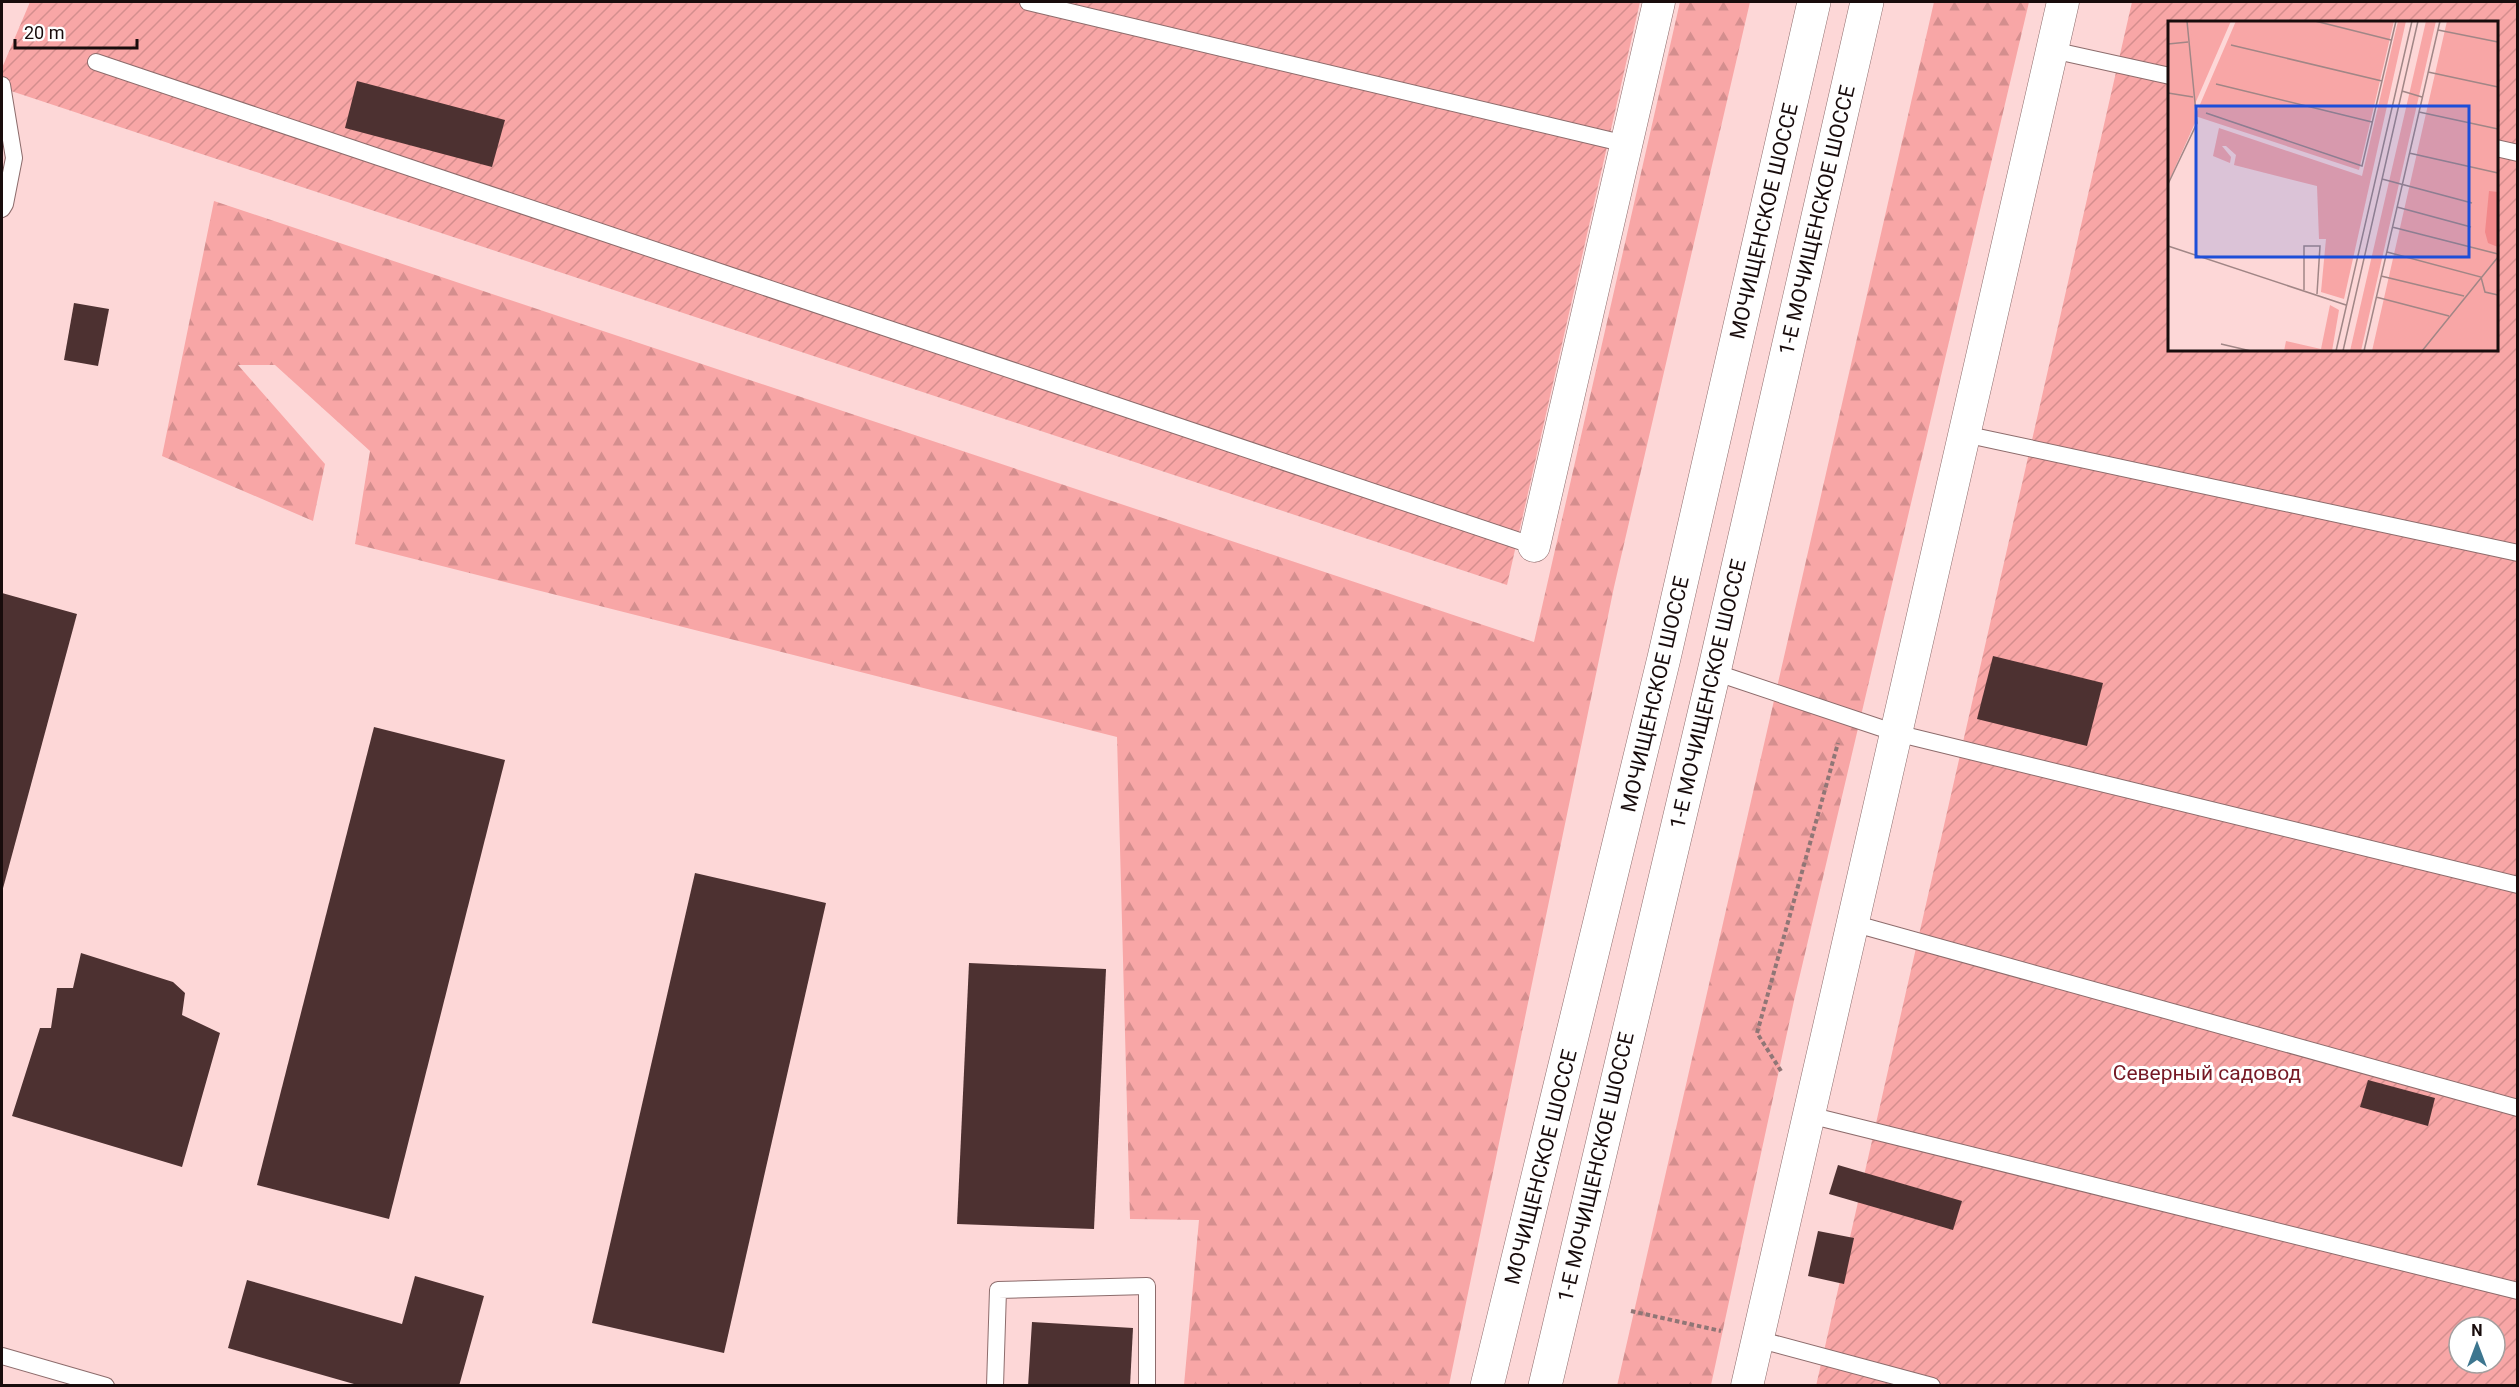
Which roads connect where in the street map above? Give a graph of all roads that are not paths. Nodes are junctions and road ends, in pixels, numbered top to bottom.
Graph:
1 (1028, 2) edge
2 (1659, 2) edge
3 (1814, 2) edge
4 (1867, 2) edge
5 (2063, 2) edge
6 (2052, 50) junction
7 (96, 62) dead end
8 (2168, 76) edge
9 (2, 85) edge
10 (1626, 144) junction
11 (2498, 148) edge
12 (2517, 153) edge
13 (2, 209) edge
14 (1964, 434) junction
15 (1534, 546) joint
16 (2517, 553) edge
17 (1714, 672) junction
18 (1896, 733) junction
19 (2517, 885) edge
20 (1852, 923) junction
21 (2517, 1108) edge
22 (1809, 1115) junction
23 (2517, 1291) edge
24 (1757, 1339) junction
25 (2, 1356) edge
26 (106, 1386) edge
27 (995, 1386) edge
28 (1148, 1386) edge
29 (1487, 1386) edge
30 (1545, 1386) edge
31 (1746, 1386) edge
32 (1932, 1386) edge

1 - 10 lane
2 - 10 street
3 - 29 main road, МОЧИЩЕНСКОЕ ШОССЕ
4 - 17 main road, 1-Е МОЧИЩЕНСКОЕ ШОССЕ
5 - 6 street
6 - 8 lane
6 - 14 street
7 - 15 lane
9 - 13 lane
10 - 15 street
11 - 12 lane
14 - 16 lane
14 - 18 street
17 - 18 lane
17 - 30 main road, 1-Е МОЧИЩЕНСКОЕ ШОССЕ
18 - 19 lane
18 - 20 street
20 - 21 lane
20 - 22 street
22 - 23 lane
22 - 24 street
24 - 31 street
24 - 32 lane
25 - 26 lane
27 - 28 lane

